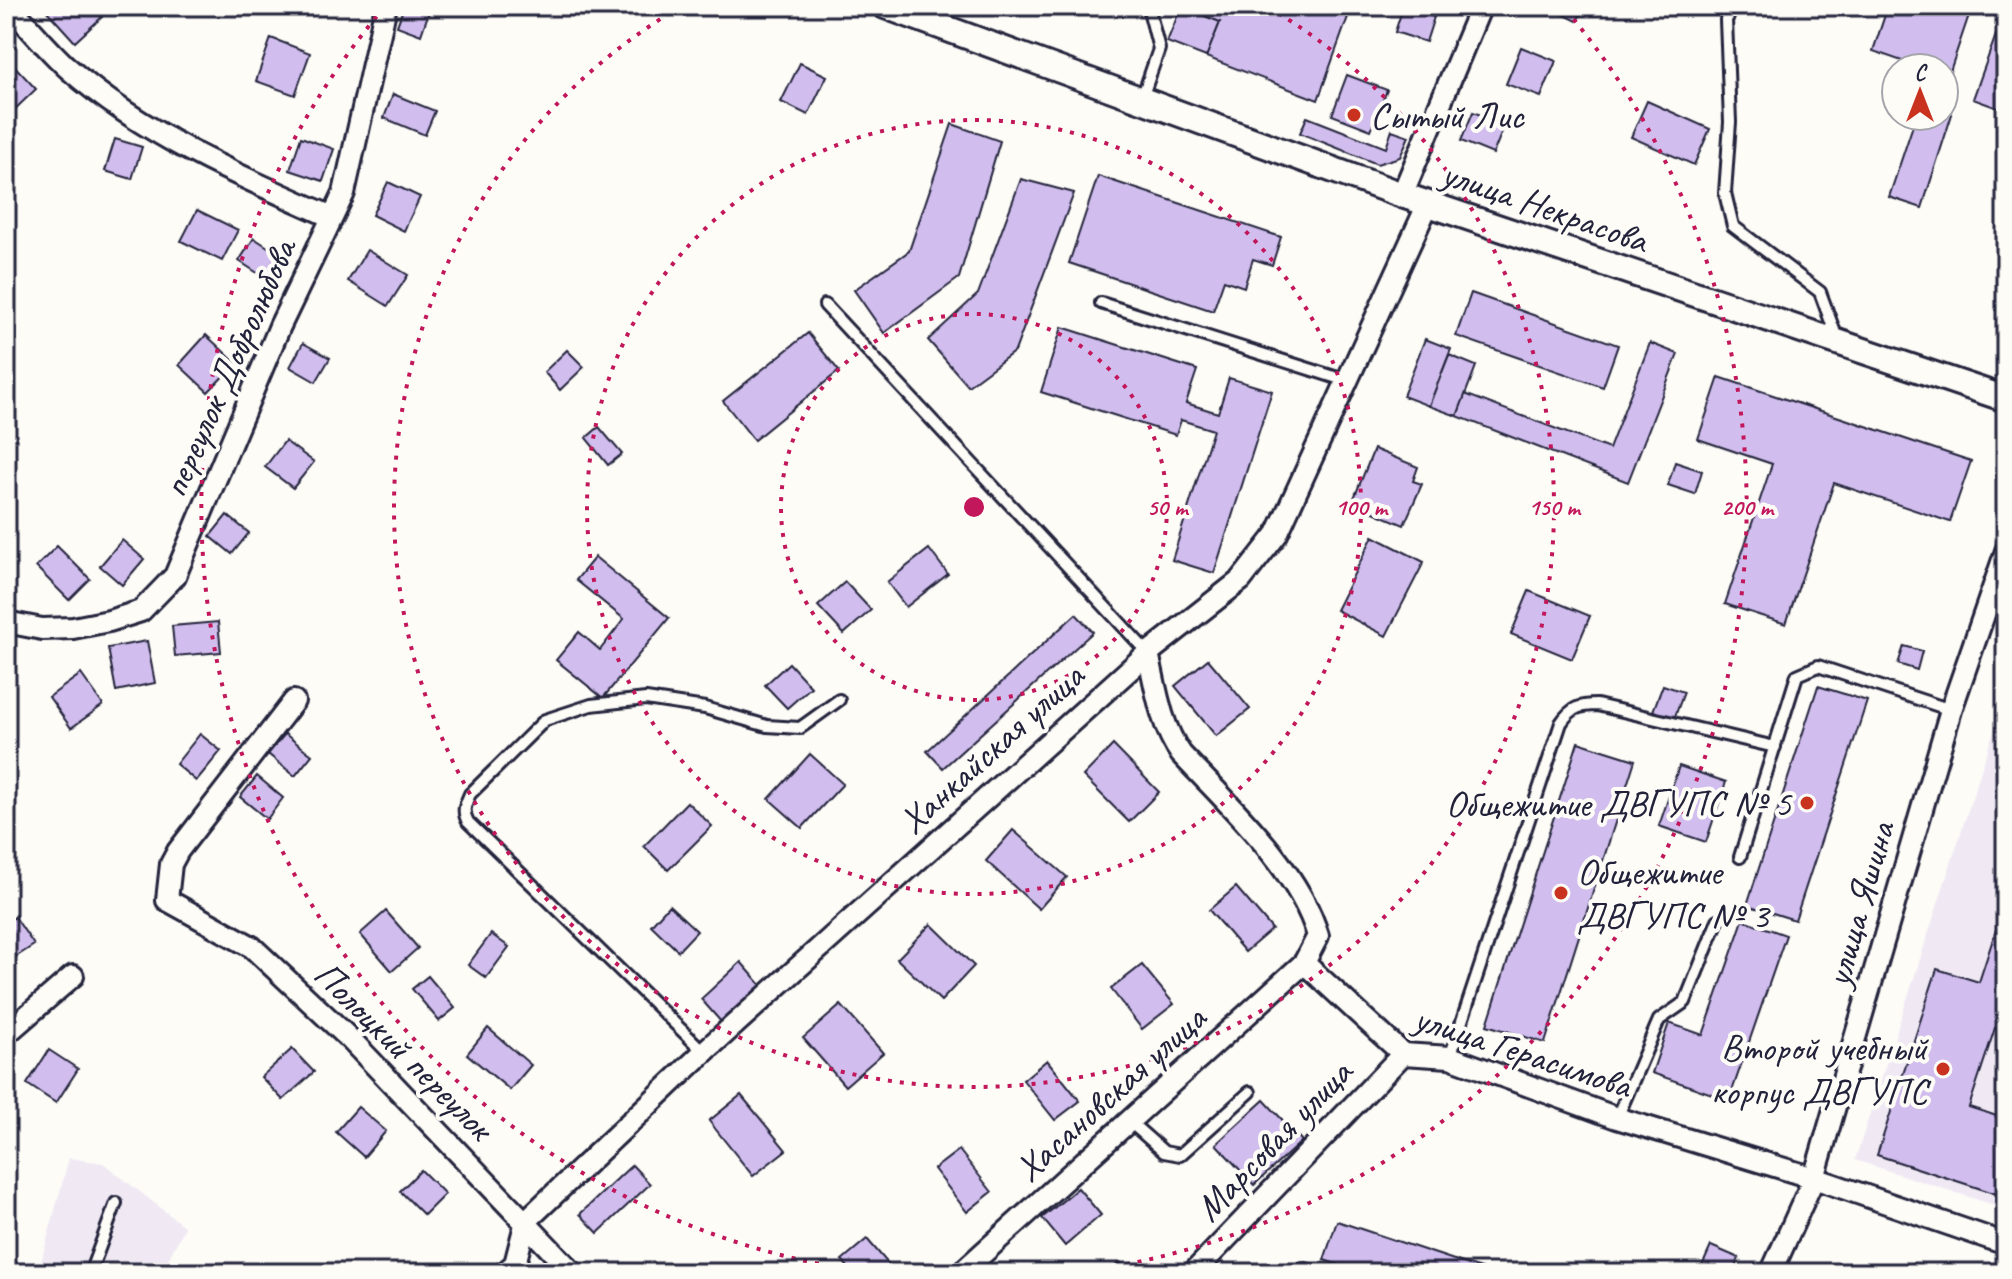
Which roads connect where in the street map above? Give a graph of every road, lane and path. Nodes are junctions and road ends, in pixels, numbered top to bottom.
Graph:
1 (10, 6) edge
2 (386, 6) edge
3 (885, 6) edge
4 (1481, 6) edge
5 (1734, 6) edge
6 (919, 12) edge
7 (1150, 14) dead end
8 (1141, 100) junction
9 (1402, 195) junction
10 (1428, 204) junction
11 (332, 217) junction
12 (1101, 303) dead end
13 (825, 305) dead end
14 (1839, 342) junction
15 (1347, 381) junction
16 (2006, 399) edge
17 (2006, 551) edge
18 (6, 622) edge
19 (1148, 653) junction
20 (839, 700) dead end
21 (294, 701) dead end
22 (1951, 710) junction
23 (1775, 747) junction
24 (1740, 857) dead end
25 (1718, 920) dead end
26 (1304, 963) junction
27 (73, 976) dead end
28 (6, 1034) edge
29 (704, 1052) junction
30 (1403, 1054) junction
31 (1450, 1057) junction
32 (1250, 1092) dead end
33 (1617, 1118) junction
34 (1129, 1121) junction
35 (1814, 1178) junction
36 (116, 1203) dead end
37 (526, 1221) junction
38 (2006, 1244) edge
39 (90, 1273) edge
40 (504, 1273) edge
41 (573, 1273) edge
42 (961, 1273) edge
43 (1193, 1273) edge
44 (1771, 1273) edge

1 - 11 street
2 - 11 street, переулок Добролюбова
3 - 6 street, улица Некрасова
4 - 9 street
5 - 14 lane
6 - 8 street, улица Некрасова
7 - 8 lane
8 - 9 street, улица Некрасова
9 - 10 street, улица Некрасова
10 - 14 street, улица Некрасова
10 - 15 street, Ханкайская улица
11 - 18 street, переулок Добролюбова
12 - 15 lane
13 - 19 lane
14 - 16 street, улица Некрасова
15 - 19 street, Ханкайская улица
17 - 22 street, улица Яшина
19 - 26 street
19 - 29 street, Ханкайская улица
20 - 29 lane
21 - 37 street, Полоцкий переулок
22 - 23 lane
22 - 35 street, улица Яшина
23 - 24 lane
23 - 31 lane
25 - 33 lane
26 - 30 street, улица Герасимова
26 - 34 street, Хасановская улица
27 - 28 street
29 - 37 street, Ханкайская улица
30 - 31 street, улица Герасимова
30 - 43 street, Марсовая улица
31 - 33 street, улица Герасимова
32 - 34 lane
33 - 35 street, улица Герасимова
34 - 42 street, Хасановская улица
35 - 38 street, улица Герасимова
35 - 44 street, улица Яшина
36 - 39 lane
37 - 40 street
37 - 41 street, Полоцкий переулок

